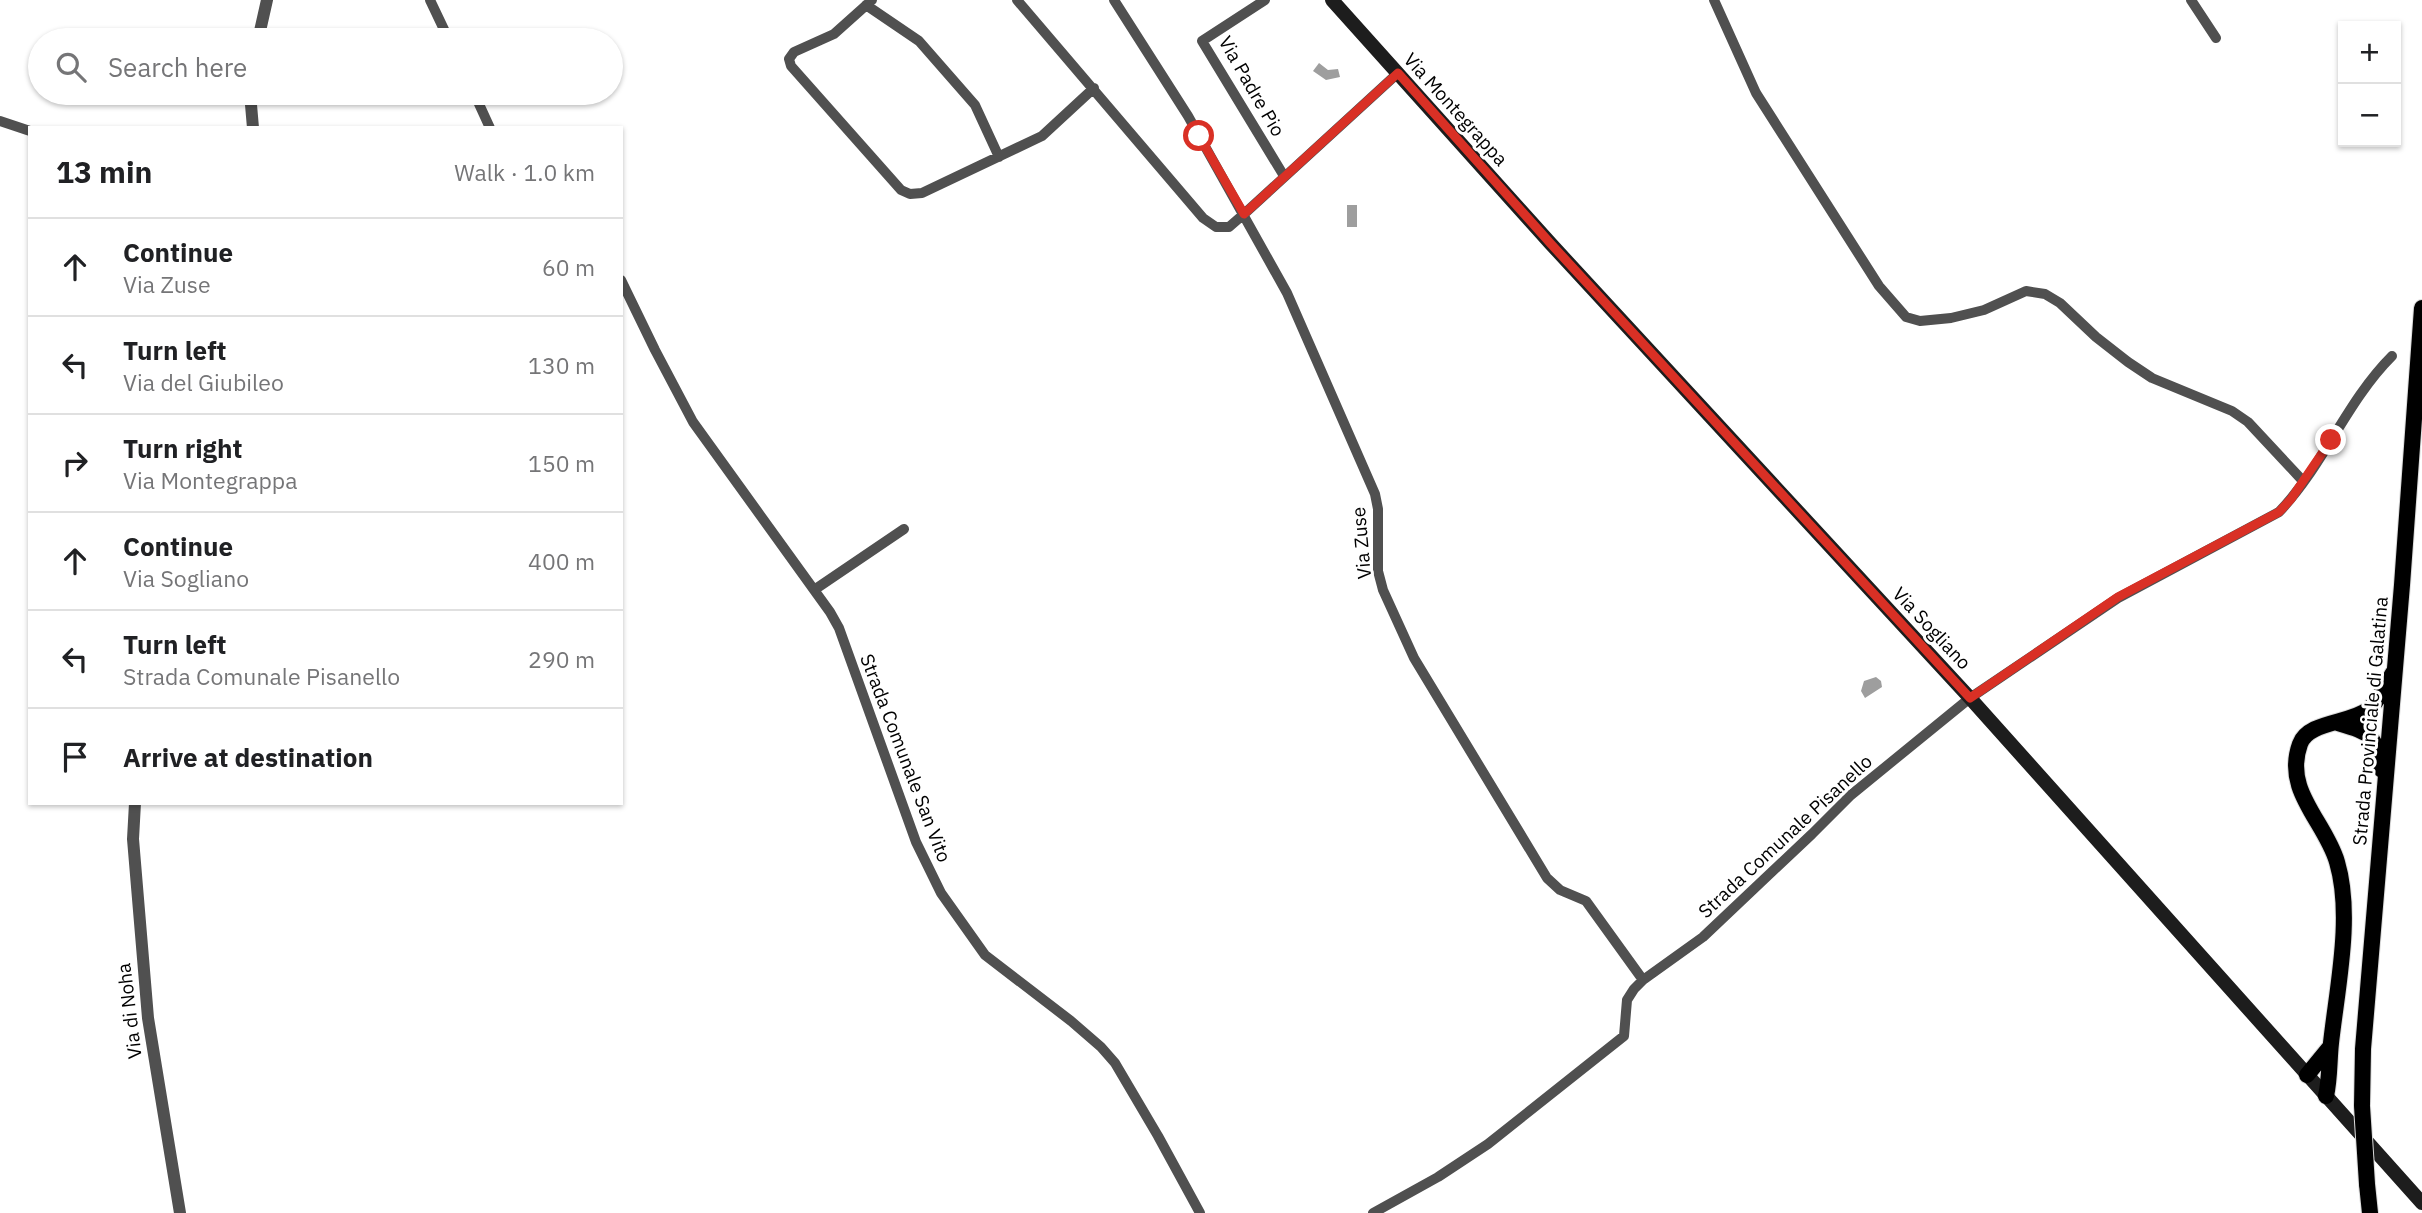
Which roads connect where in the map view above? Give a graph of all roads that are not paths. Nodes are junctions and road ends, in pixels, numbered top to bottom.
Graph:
1 (267, 0) edge
2 (430, 0) edge
3 (1017, 0) edge
4 (1114, 0) edge
5 (1265, 0) edge
6 (1332, 0) edge
7 (1714, 0) edge
8 (2192, 0) edge
9 (869, 3) edge
10 (261, 28) edge
11 (443, 28) edge
12 (2216, 38) dead end
13 (1398, 73) junction
14 (1094, 88) junction
15 (251, 105) edge
16 (479, 105) edge
17 (0, 121) edge
18 (253, 126) edge
19 (489, 126) edge
20 (28, 130) edge
21 (999, 157) junction
22 (1284, 176) junction
23 (1244, 214) junction
24 (1551, 244) joint
25 (623, 284) edge
26 (2422, 308) edge
27 (2392, 356) dead end
28 (2304, 481) junction
29 (904, 530) dead end
30 (814, 590) junction
31 (2395, 670) junction
32 (1970, 698) junction
33 (2339, 723) junction
34 (2385, 786) junction
35 (135, 805) edge
36 (1643, 980) junction
37 (2330, 1048) junction
38 (2307, 1075) junction
39 (2326, 1096) junction
40 (2422, 1203) edge
41 (180, 1213) edge
42 (1200, 1213) edge
43 (1373, 1213) edge
44 (2370, 1213) edge

1 - 10 street
2 - 11 street
3 - 14 street
4 - 23 street, Via Zuse
5 - 22 street, Via Padre Pio
6 - 13 main road, Via Montegrappa
7 - 28 street
8 - 12 street
9 - 21 street
9 - 21 street
13 - 22 street
13 - 24 main road, Via Montegrappa
14 - 21 street
14 - 23 street
15 - 18 street
16 - 19 street
17 - 20 street
22 - 23 street
23 - 36 street, Via Zuse
24 - 32 main road, Via Sogliano
25 - 30 street, Strada Comunale San Vito
26 - 31 main road, Strada Provinciale di Galatina
27 - 28 street, Strada Comunale Pisanello
28 - 32 street, Strada Comunale Pisanello
29 - 30 street
30 - 42 street, Strada Comunale San Vito
31 - 33 main road
31 - 34 main road, Strada Provinciale di Galatina
32 - 36 street, Strada Comunale Pisanello
32 - 38 main road, Via Sogliano
33 - 34 main road
33 - 37 main road
34 - 44 main road, Strada Provinciale di Galatina, bridge
35 - 41 street, Via di Noha
36 - 43 street, Strada Comunale Pisanello
37 - 38 main road
37 - 39 main road
38 - 39 main road
39 - 40 main road

